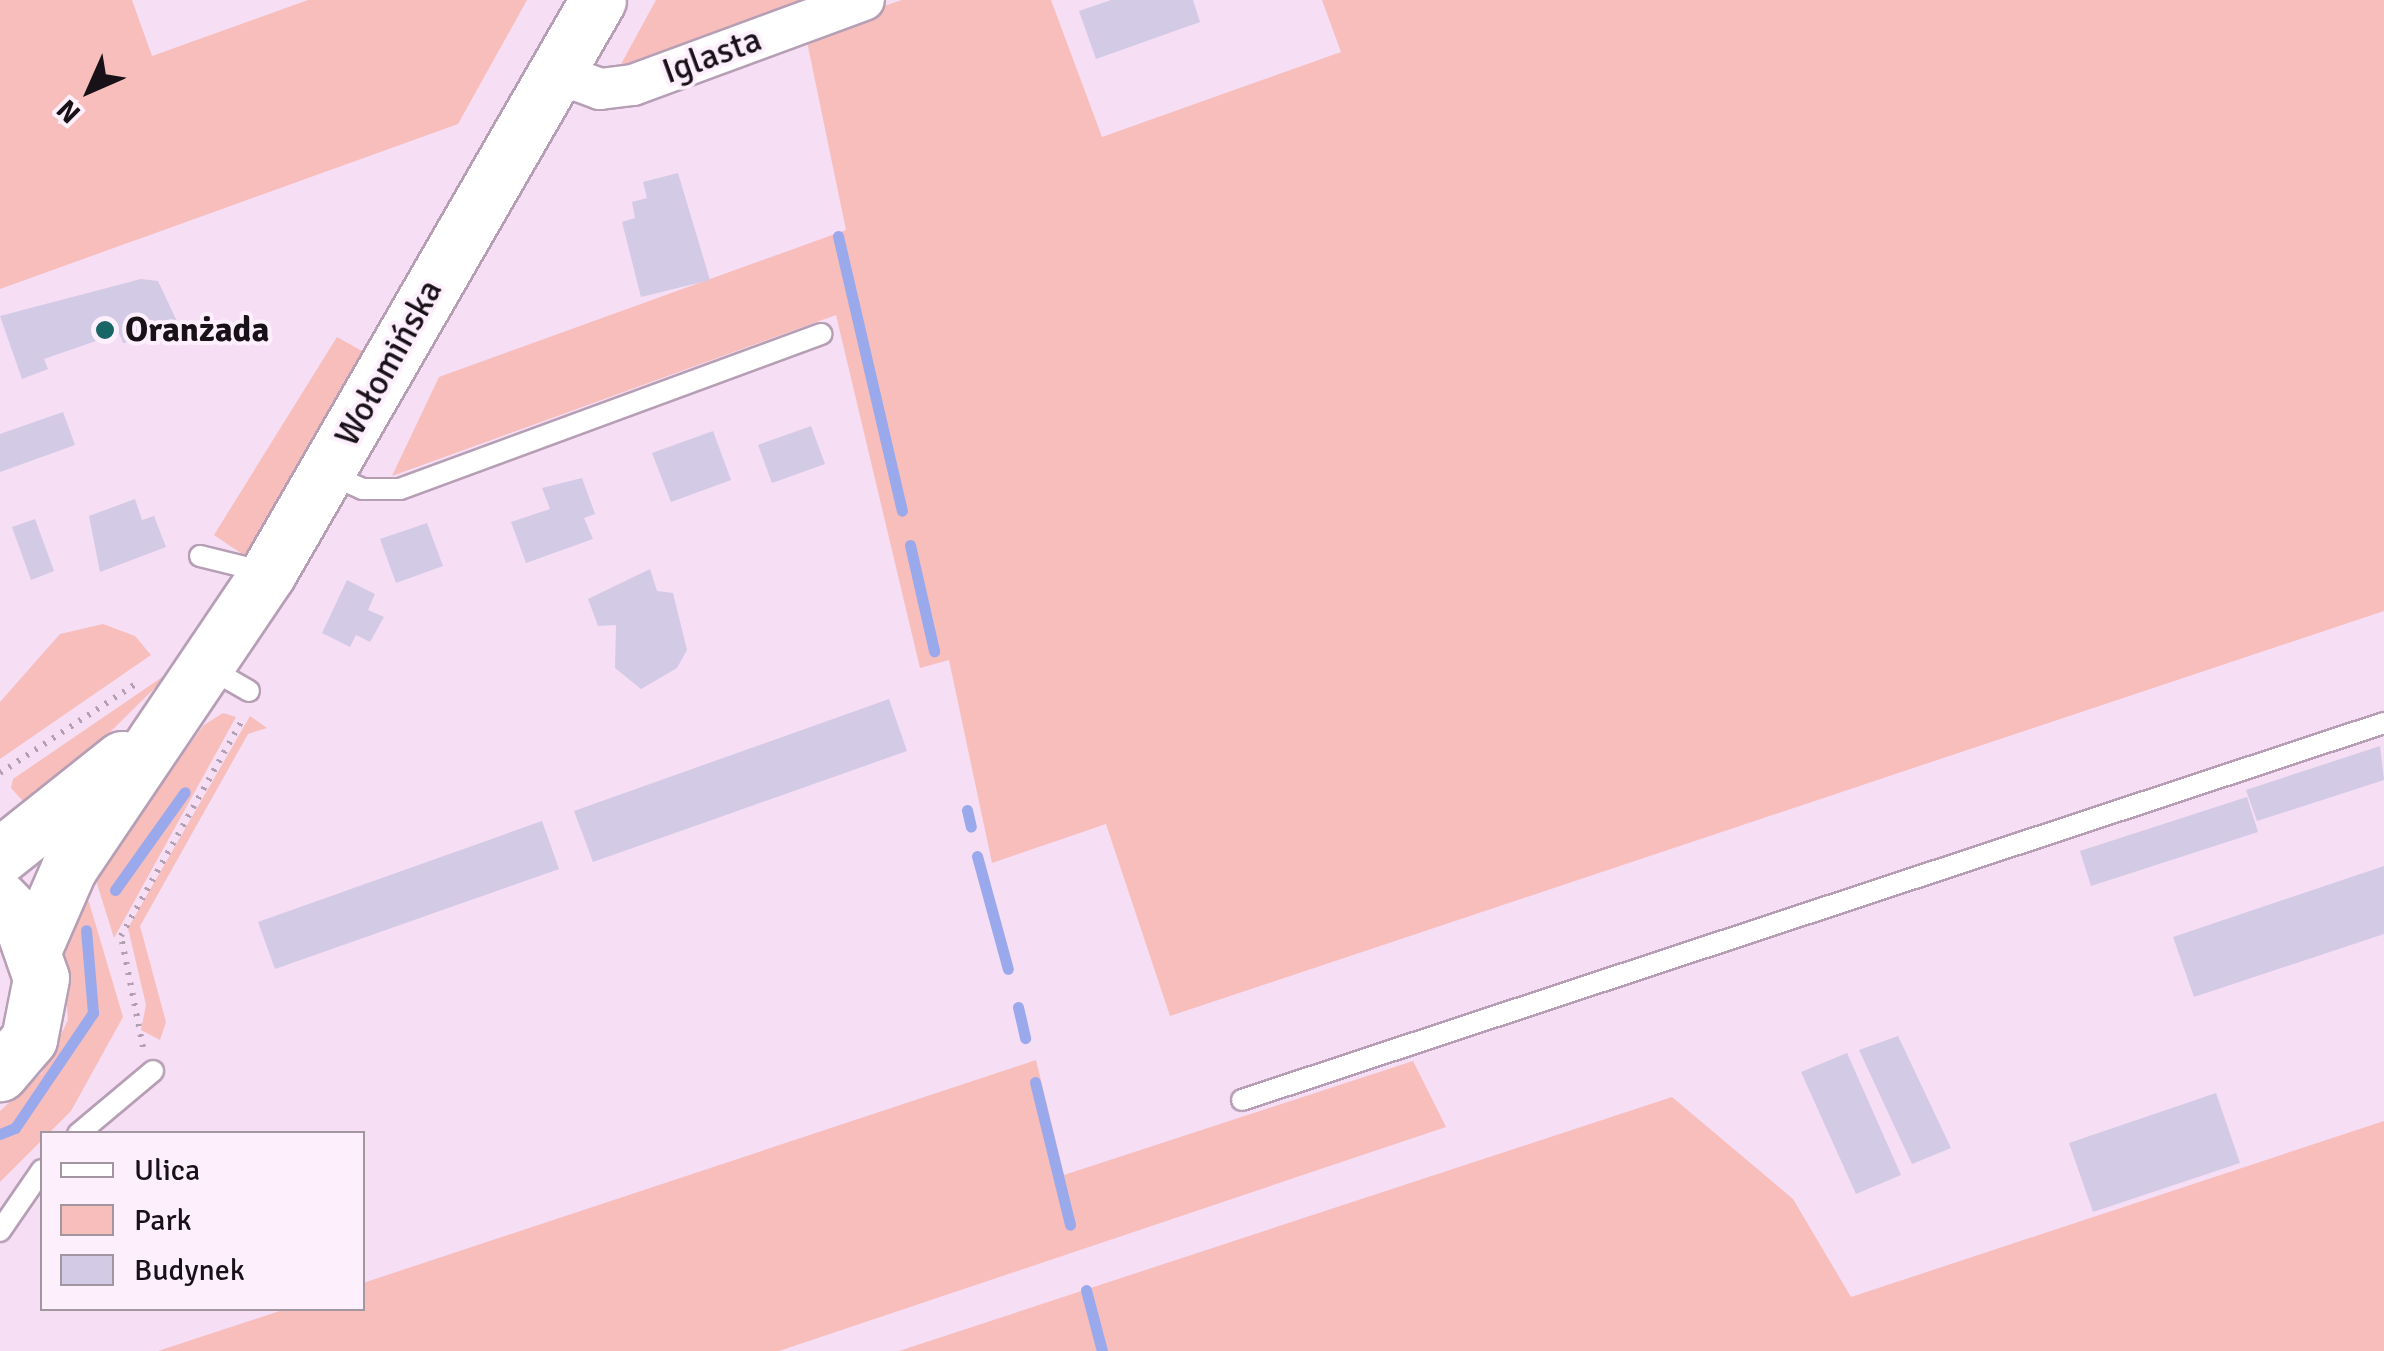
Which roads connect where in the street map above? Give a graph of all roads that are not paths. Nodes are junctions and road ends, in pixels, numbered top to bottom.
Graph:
1 (598, 0) edge
2 (864, 0) edge
3 (557, 74) junction
4 (821, 334) dead end
5 (327, 473) junction
6 (200, 556) dead end
7 (268, 573) junction
8 (160, 697) junction
9 (2384, 723) edge
10 (0, 856) edge
11 (0, 898) edge
12 (34, 948) junction
13 (153, 1071) road end
14 (0, 1074) edge
15 (1242, 1100) dead end
16 (82, 1131) edge
17 (40, 1173) edge
18 (0, 1231) edge

1 - 3 main road, Wołomińska
2 - 3 street, Iglasta
3 - 5 main road, Wołomińska
4 - 5 lane
5 - 7 main road, Wołomińska
6 - 7 lane
7 - 8 main road, Wołomińska
8 - 10 main road, Wołomińska
8 - 12 main road, Wołomińska
9 - 15 lane
11 - 12 main road
12 - 14 main road
13 - 16 lane
17 - 18 lane

